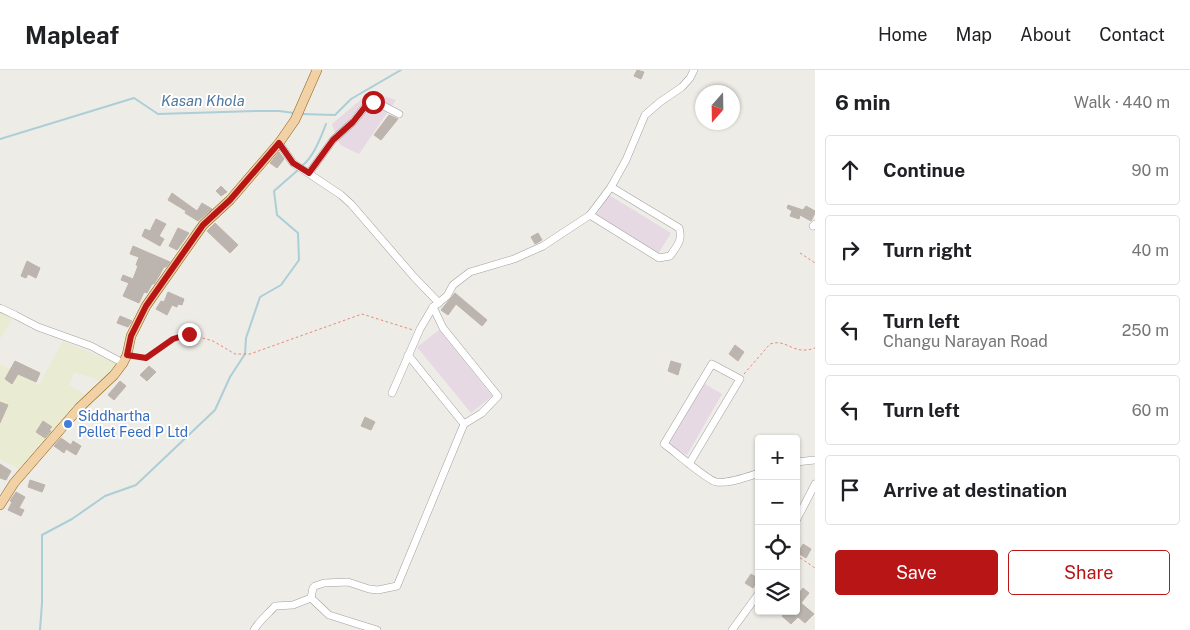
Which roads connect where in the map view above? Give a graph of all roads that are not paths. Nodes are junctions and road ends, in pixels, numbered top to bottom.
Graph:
1 (317, 70) edge
2 (694, 70) edge
3 (399, 114) dead end
4 (279, 143) junction
5 (309, 173) junction
6 (610, 187) junction
7 (590, 216) junction
8 (436, 305) junction
9 (0, 308) edge
10 (408, 355) junction
11 (125, 359) junction
12 (392, 393) dead end
13 (464, 424) junction
14 (815, 460) edge
15 (800, 462) edge
16 (689, 464) junction
17 (755, 474) edge
18 (815, 484) edge
19 (0, 505) edge
20 (800, 513) edge
21 (311, 598) junction
22 (755, 598) edge
23 (254, 630) edge
24 (377, 630) edge
25 (732, 630) edge

1 - 4 main road
2 - 6 street
3 - 5 street
4 - 5 street
4 - 11 main road
5 - 8 street
6 - 7 street
6 - 7 street
7 - 8 street
8 - 10 street
8 - 13 street
9 - 11 street
10 - 12 street
10 - 13 street
11 - 19 main road
13 - 21 street
14 - 15 street
16 - 16 street
16 - 17 street
18 - 20 street
21 - 23 street
21 - 24 street
22 - 25 street

